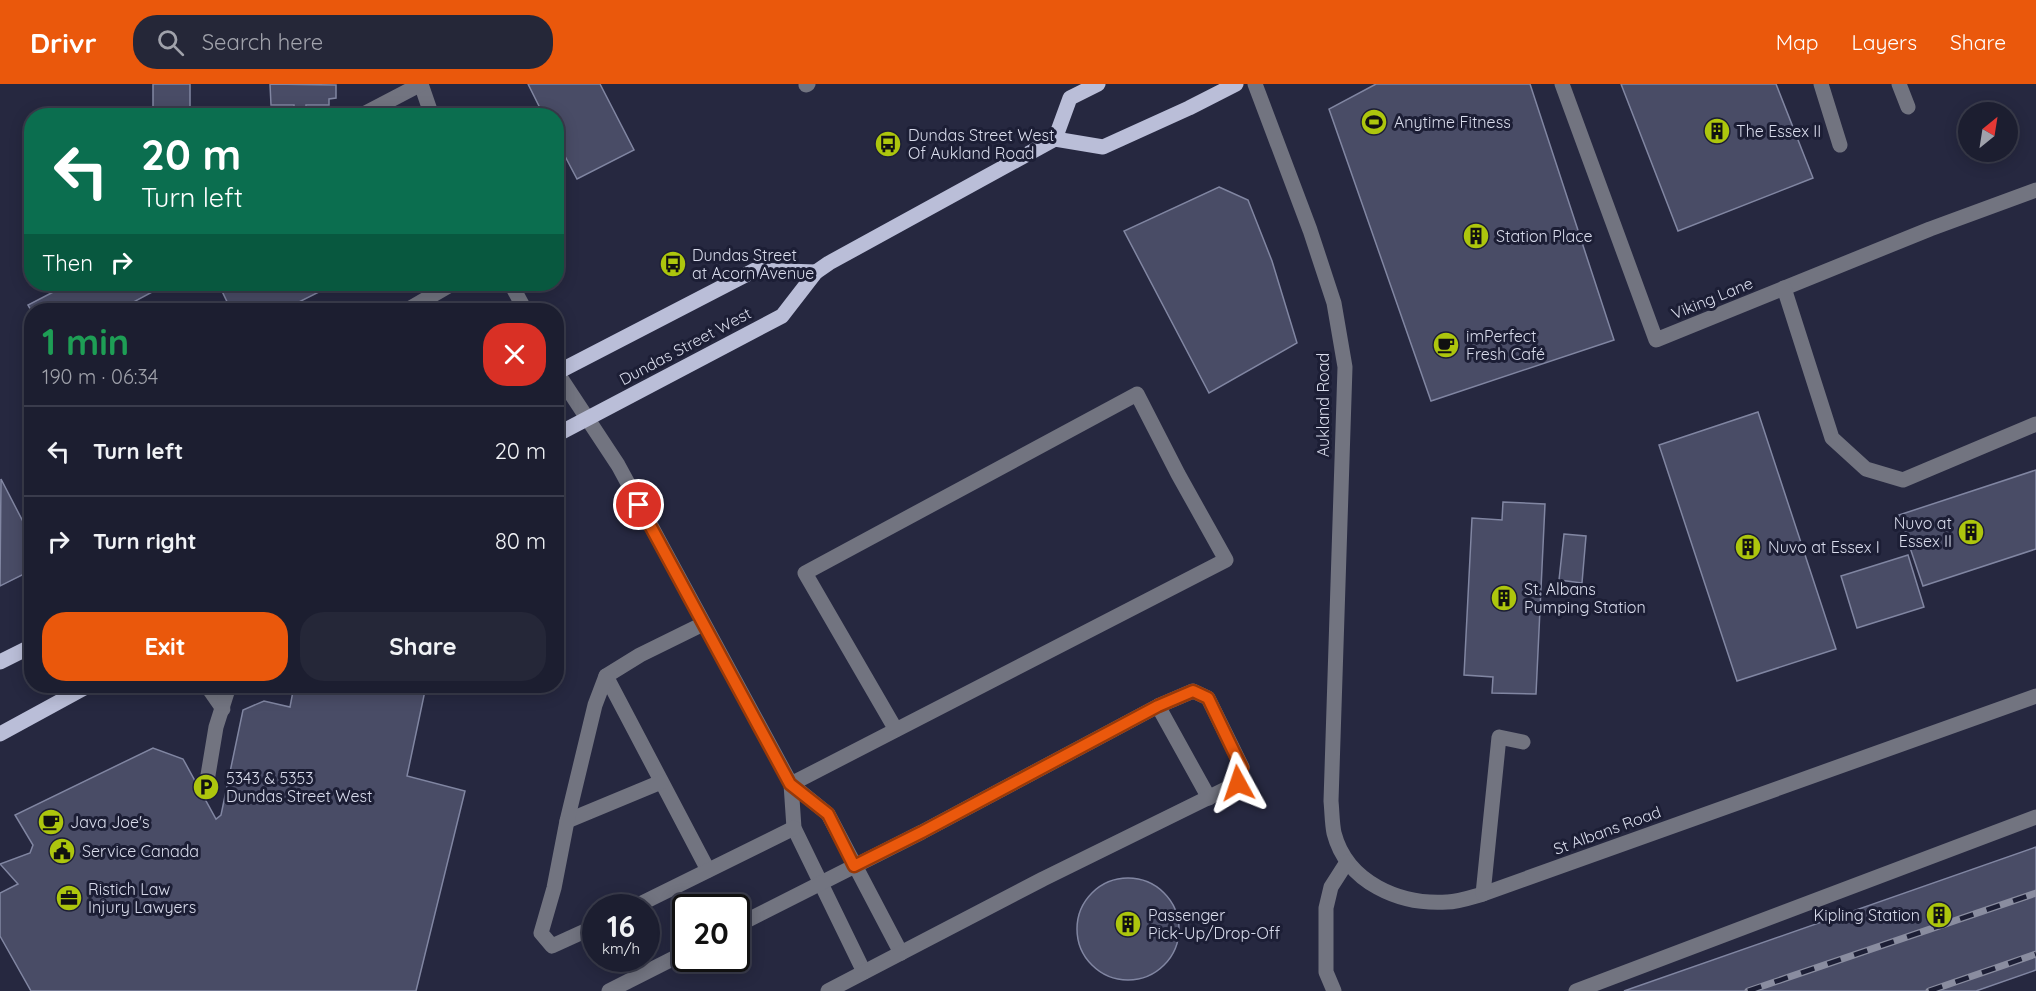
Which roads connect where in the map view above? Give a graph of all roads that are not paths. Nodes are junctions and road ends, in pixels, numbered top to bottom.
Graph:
1 (421, 84) edge
2 (1098, 84) edge
3 (1236, 84) edge
4 (1255, 84) edge
5 (1562, 84) edge
6 (1821, 84) edge
7 (1899, 84) edge
8 (1908, 107) dead end
9 (375, 108) edge
10 (429, 108) edge
11 (1055, 139) junction
12 (1840, 146) dead end
13 (2036, 190) edge
14 (816, 272) junction
15 (1784, 288) junction
16 (440, 291) edge
17 (419, 303) edge
18 (564, 368) edge
19 (564, 383) edge
20 (587, 418) junction
21 (2036, 424) edge
22 (564, 431) edge
23 (703, 624) junction
24 (24, 650) edge
25 (0, 662) edge
26 (606, 676) junction
27 (75, 693) edge
28 (212, 693) edge
29 (227, 693) edge
30 (2036, 696) edge
31 (1334, 704) joint
32 (1158, 706) junction
33 (223, 709) junction
34 (896, 730) junction
35 (0, 734) edge
36 (1523, 742) dead end
37 (661, 782) junction
38 (790, 784) junction
39 (206, 787) dead end
40 (1209, 798) junction
41 (2036, 817) edge
42 (567, 821) junction
43 (794, 828) junction
44 (1347, 862) junction
45 (854, 866) junction
46 (708, 870) junction
47 (821, 883) junction
48 (660, 894) edge
49 (1483, 894) junction
50 (750, 919) edge
51 (582, 932) edge
52 (901, 953) junction
53 (672, 958) edge
54 (864, 972) junction
55 (609, 991) edge
56 (828, 991) edge
57 (1334, 991) edge
58 (1576, 991) edge

1 - 9 street
1 - 10 street
2 - 11 main road
3 - 11 main road
4 - 31 street, Aukland Road
5 - 15 street, Viking Lane
6 - 12 street
7 - 8 street
11 - 14 main road, Dundas Street West
13 - 15 street, Viking Lane
14 - 18 main road
14 - 20 main road, Dundas Street West
15 - 21 street
16 - 17 street
19 - 20 street
20 - 22 main road, Dundas Street West
20 - 23 street
23 - 26 street
23 - 38 street
24 - 25 main road
26 - 37 street
26 - 42 street
27 - 35 main road
28 - 33 street
29 - 33 street
30 - 49 street, St Albans Road
31 - 44 street, St Albans Road
32 - 40 street
32 - 40 street
32 - 45 street
33 - 39 street
34 - 34 street
34 - 38 street
36 - 49 street
37 - 42 street
37 - 46 street
38 - 43 street
38 - 45 street
40 - 52 street
41 - 58 street
42 - 51 street
43 - 46 street
43 - 47 street
44 - 49 street, St Albans Road
44 - 57 street
45 - 47 street
45 - 52 street
46 - 48 street
47 - 50 street
47 - 54 street
52 - 54 street
53 - 55 street
54 - 56 street

